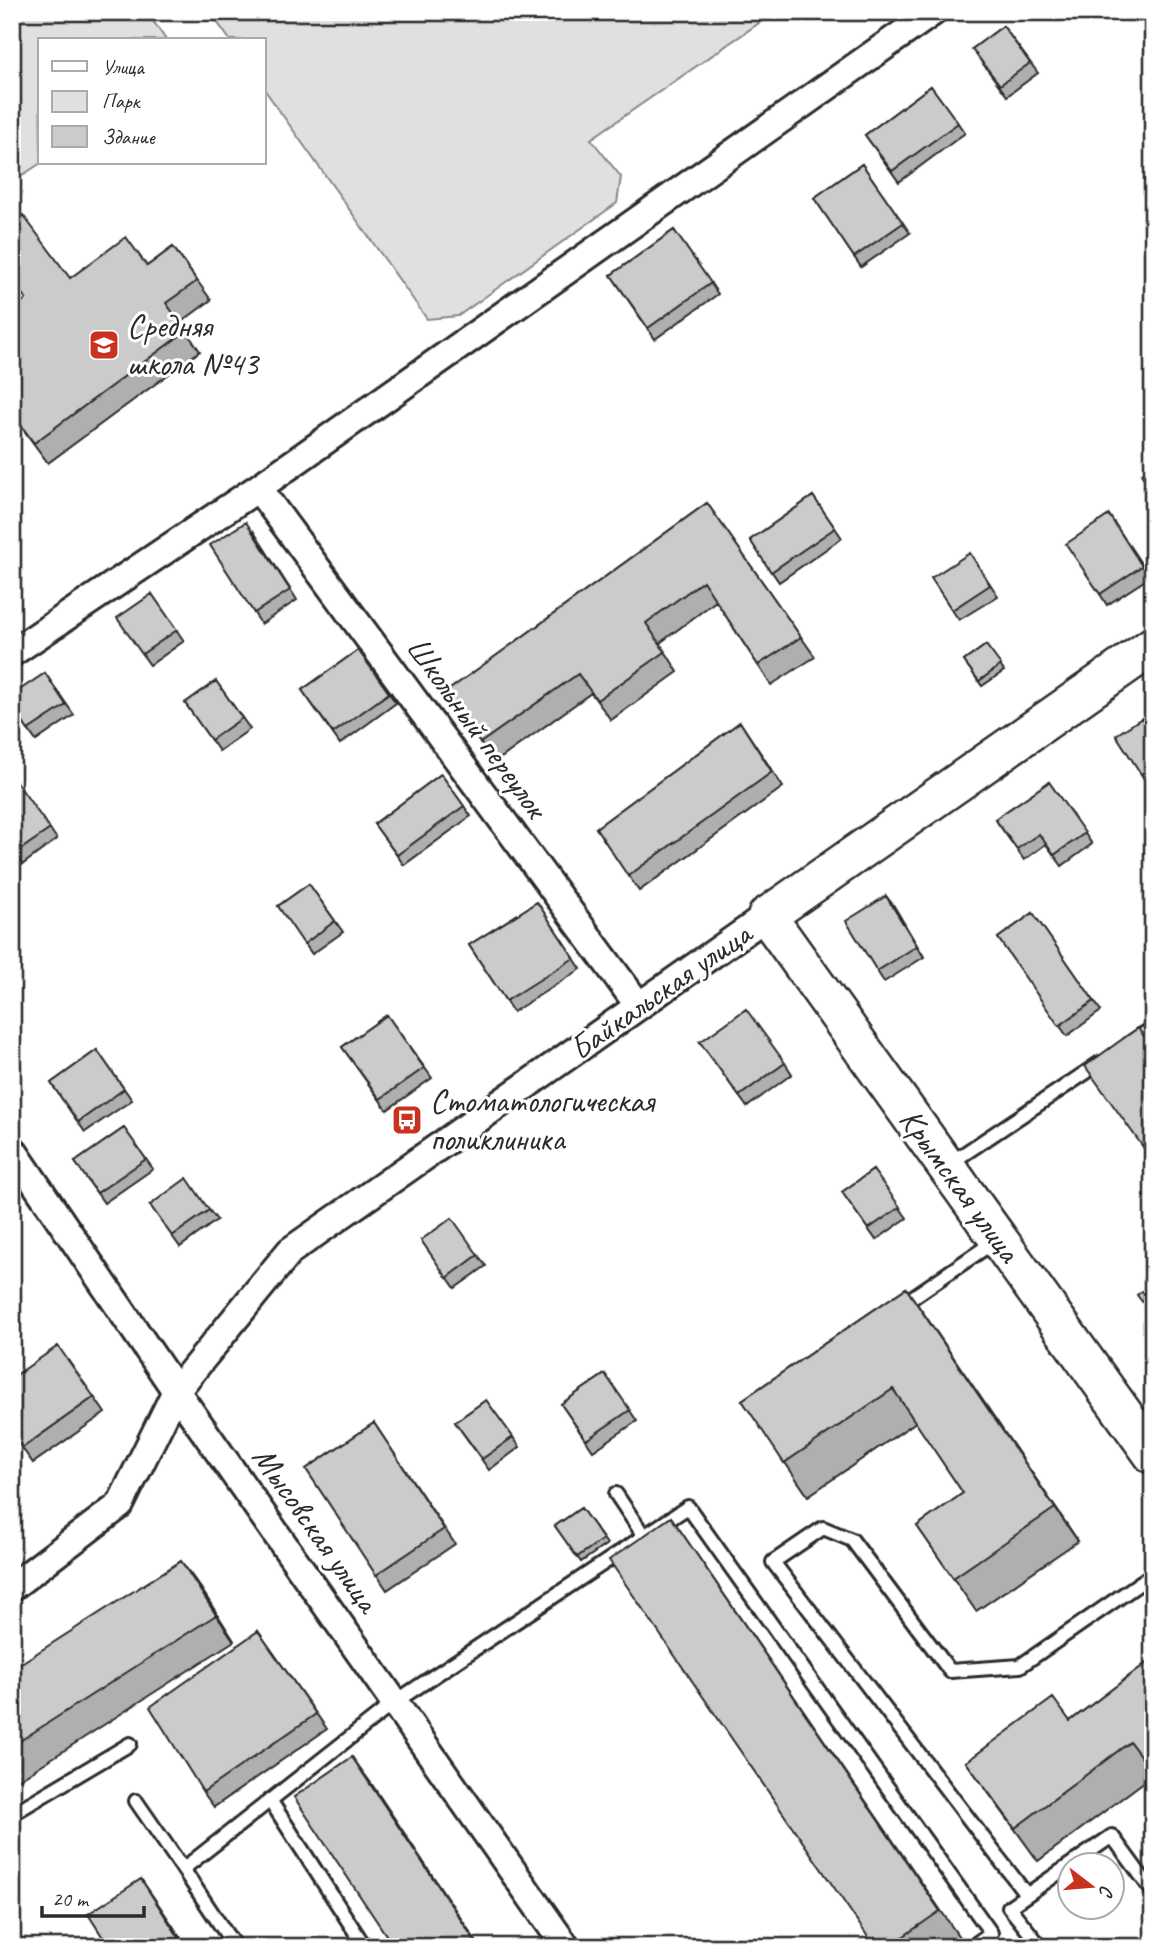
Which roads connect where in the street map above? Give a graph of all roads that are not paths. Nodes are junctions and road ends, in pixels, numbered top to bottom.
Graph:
1 (933, 12) edge
2 (258, 488) junction
3 (1153, 646) edge
4 (12, 653) edge
5 (767, 916) junction
6 (639, 1006) junction
7 (1153, 1028) edge
8 (1118, 1051) edge
9 (1107, 1059) edge
10 (12, 1149) edge
11 (946, 1166) junction
12 (999, 1239) junction
13 (887, 1314) edge
14 (176, 1391) junction
15 (1153, 1455) edge
16 (616, 1494) dead end
17 (644, 1536) junction
18 (1153, 1574) edge
19 (12, 1587) edge
20 (395, 1702) junction
21 (130, 1744) dead end
22 (270, 1800) junction
23 (136, 1801) dead end
24 (12, 1814) edge
25 (183, 1869) junction
26 (1153, 1892) edge
27 (1026, 1894) junction
28 (235, 1947) edge
29 (365, 1947) edge
30 (566, 1947) edge
31 (971, 1947) edge
32 (1041, 1947) edge

1 - 2 street
2 - 4 street
2 - 6 street, Школьный переулок
3 - 5 main road, Байкальская улица
5 - 6 street, Байкальская улица
5 - 11 main road, Крымская улица
6 - 14 street, Байкальская улица
7 - 8 lane
9 - 11 lane
10 - 14 street, Мысовская улица
11 - 12 main road, Крымская улица
12 - 13 lane
12 - 15 main road, Крымская улица
14 - 19 street, Байкальская улица
14 - 20 street, Мысовская улица
16 - 17 lane
17 - 20 lane
17 - 31 lane
18 - 27 lane
20 - 22 lane
20 - 30 street, Мысовская улица
21 - 24 lane
22 - 25 lane
22 - 29 lane
23 - 25 lane
25 - 28 lane
26 - 27 lane
27 - 32 lane

